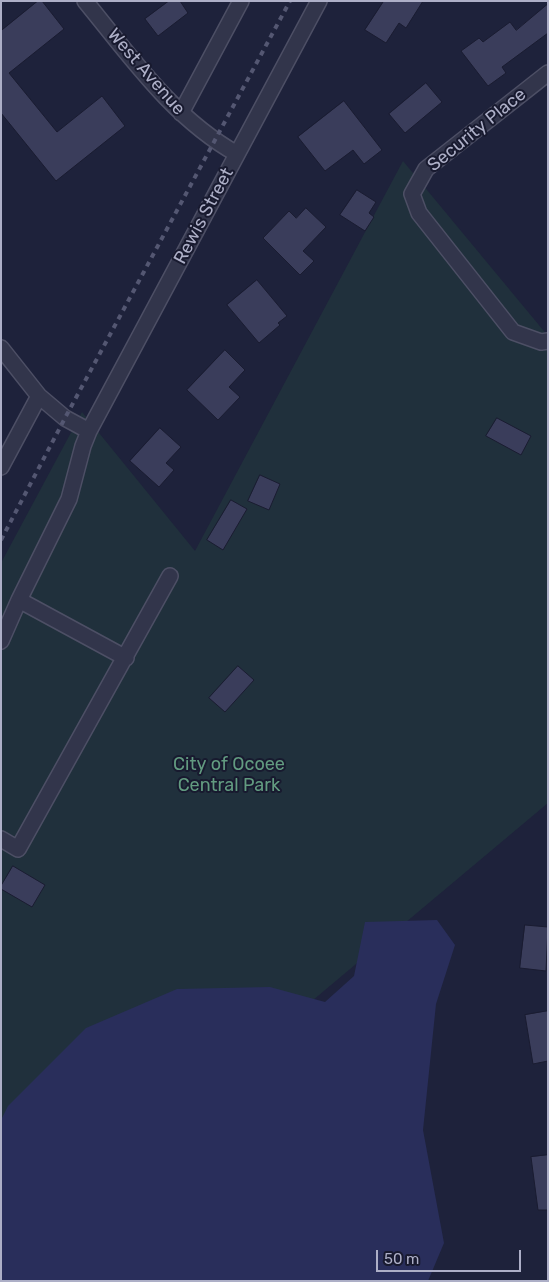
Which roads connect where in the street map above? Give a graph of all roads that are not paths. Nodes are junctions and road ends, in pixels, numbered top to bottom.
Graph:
1 (85, 1) edge
2 (241, 1) edge
3 (319, 1) edge
4 (548, 73) edge
5 (181, 113) junction
6 (237, 154) junction
7 (544, 341) edge
8 (1, 348) edge
9 (39, 396) junction
10 (89, 430) junction
11 (1, 467) edge
12 (170, 576) dead end
13 (19, 600) junction
14 (1, 641) edge
15 (126, 658) junction
16 (1, 840) edge

1 - 5 street, West Avenue
2 - 5 street
3 - 6 street, Rewis Street
4 - 7 street, Security Place
5 - 6 street, West Avenue
6 - 10 street, Rewis Street
8 - 9 street
9 - 10 street
9 - 11 street
10 - 13 street, Rewis Street
12 - 15 street
13 - 14 street, Rewis Street
13 - 15 street
15 - 16 street

